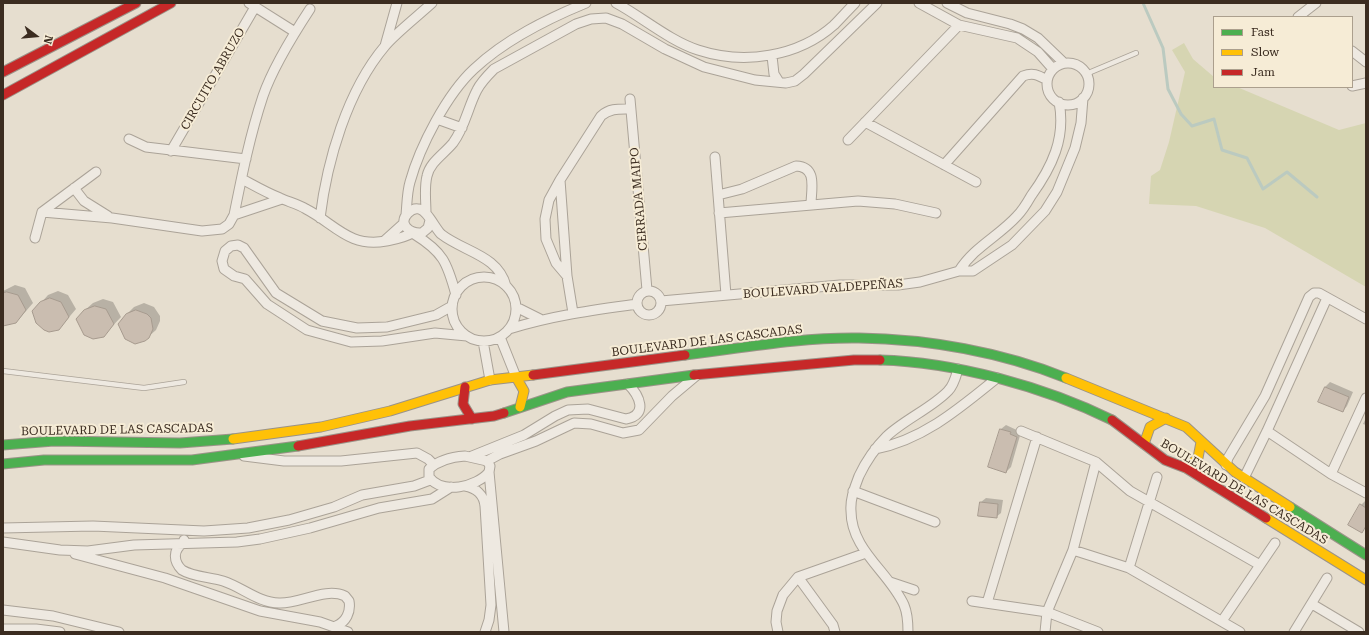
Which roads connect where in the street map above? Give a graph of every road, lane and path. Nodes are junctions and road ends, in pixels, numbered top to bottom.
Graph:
1 (136, 3) edge
2 (171, 3) edge
3 (397, 3) edge
4 (432, 3) edge
5 (586, 3) edge
6 (616, 3) edge
7 (855, 3) edge
8 (877, 3) edge
9 (919, 3) edge
10 (947, 3) edge
11 (1316, 3) edge
12 (252, 5) edge
13 (568, 6) edge
14 (310, 10) dead end
15 (1304, 15) edge
16 (641, 17) junction
17 (959, 25) junction
18 (634, 31) junction
19 (295, 32) junction
20 (385, 46) junction
21 (1353, 52) edge
22 (1136, 53) dead end
23 (772, 56) junction
24 (1366, 62) edge
25 (1064, 63) junction
26 (1053, 69) junction
27 (3, 72) edge
28 (1086, 74) junction
29 (1047, 80) junction
30 (779, 82) junction
31 (1366, 83) edge
32 (1353, 86) edge
33 (3, 95) edge
34 (1083, 98) junction
35 (630, 99) dead end
36 (1059, 102) junction
37 (631, 109) junction
38 (437, 119) junction
39 (865, 122) junction
40 (462, 128) junction
41 (129, 139) dead end
42 (848, 140) dead end
43 (171, 151) junction
44 (714, 158) dead end
45 (246, 159) junction
46 (944, 165) junction
47 (96, 172) dead end
48 (242, 179) junction
49 (560, 180) junction
50 (976, 182) dead end
51 (74, 188) junction
52 (718, 195) junction
53 (282, 199) junction
54 (811, 205) junction
55 (42, 212) junction
56 (719, 213) junction
57 (936, 213) dead end
58 (234, 215) junction
59 (1017, 216) junction
60 (428, 217) junction
61 (112, 218) junction
62 (320, 218) junction
63 (405, 219) junction
64 (1029, 228) junction
65 (413, 233) junction
66 (35, 238) dead end
67 (383, 242) junction
68 (959, 271) junction
69 (567, 276) junction
70 (506, 286) junction
71 (647, 290) junction
72 (456, 295) junction
73 (726, 295) junction
74 (1327, 298) junction
75 (661, 301) junction
76 (637, 304) junction
77 (452, 306) junction
78 (516, 307) junction
79 (573, 313) junction
80 (540, 319) junction
81 (1366, 320) edge
82 (509, 329) junction
83 (467, 336) junction
84 (500, 337) junction
85 (483, 341) junction
86 (958, 369) junction
87 (3, 371) edge
88 (698, 375) junction
89 (516, 377) junction
90 (997, 378) junction
91 (490, 380) junction
92 (184, 382) dead end
93 (628, 384) junction
94 (465, 387) junction
95 (1265, 396) junction
96 (1366, 398) edge
97 (1279, 404) junction
98 (520, 407) junction
99 (1166, 418) junction
100 (472, 419) junction
101 (1021, 431) dead end
102 (1267, 431) junction
103 (1037, 437) junction
104 (1201, 442) junction
105 (1144, 444) junction
106 (3, 445) edge
107 (875, 449) junction
108 (230, 455) junction
109 (472, 456) junction
110 (487, 461) junction
111 (1096, 462) junction
112 (3, 464) edge
113 (434, 465) junction
114 (1226, 465) junction
115 (1186, 468) junction
116 (489, 472) junction
117 (1331, 474) junction
118 (1157, 477) dead end
119 (1244, 478) junction
120 (430, 480) junction
121 (465, 486) junction
122 (451, 487) junction
123 (853, 491) junction
124 (1366, 493) edge
125 (354, 498) junction
126 (1149, 503) junction
127 (354, 515) junction
128 (936, 522) dead end
129 (3, 528) edge
130 (15, 528) junction
131 (184, 530) junction
132 (491, 533) junction
133 (3, 542) edge
134 (14, 543) junction
135 (184, 543) junction
136 (1275, 543) dead end
137 (60, 550) junction
138 (1073, 550) junction
139 (866, 553) junction
140 (1366, 555) edge
141 (1260, 565) junction
142 (1129, 568) junction
143 (798, 577) junction
144 (1327, 578) dead end
145 (1366, 580) edge
146 (890, 582) junction
147 (914, 590) dead end
148 (972, 600) dead end
149 (298, 601) junction
150 (987, 603) junction
151 (1312, 604) junction
152 (3, 610) edge
153 (1047, 612) junction
154 (298, 617) junction
155 (1222, 621) junction
156 (336, 626) junction
157 (3, 629) edge
158 (60, 632) edge
159 (119, 632) edge
160 (348, 632) edge
161 (485, 632) edge
162 (504, 632) edge
163 (778, 632) edge
164 (836, 632) edge
165 (908, 632) edge
166 (1045, 632) edge
167 (1098, 632) edge
168 (1240, 632) edge
169 (1294, 632) edge
170 (1359, 632) edge

1 - 27 main road
2 - 33 main road
3 - 20 street
4 - 20 street
5 - 13 street
6 - 16 street
7 - 23 street
8 - 30 street
9 - 17 street
10 - 25 street
11 - 15 street
12 - 19 street, CIRCUITO ABRUZO
12 - 43 street, CIRCUITO ABRUZO
13 - 38 street
14 - 19 street
16 - 18 street
16 - 23 street
17 - 26 street
17 - 39 street
18 - 30 street
18 - 40 street
19 - 45 street
20 - 62 street
21 - 24 street
22 - 28 lane
23 - 30 street
25 - 26 street
25 - 28 street
26 - 29 street
28 - 34 street
29 - 36 street
29 - 46 street
31 - 32 street
34 - 36 street
34 - 64 street, BOULEVARD VALDEPEÑAS
35 - 37 street, CERRADA MAIPO
36 - 59 street
37 - 49 street
37 - 71 street, CERRADA MAIPO
38 - 40 street
38 - 63 street
39 - 42 street
39 - 46 street
40 - 60 street
41 - 43 street
43 - 45 street
44 - 52 street
45 - 48 street
46 - 50 street
47 - 51 street
48 - 53 street
48 - 58 street
49 - 69 street
49 - 69 street
51 - 55 street
51 - 61 street
52 - 54 street
52 - 56 street
53 - 58 street
53 - 62 street
54 - 56 street
54 - 57 street
55 - 61 street
55 - 66 street
56 - 73 street
58 - 61 street
59 - 64 street
59 - 68 street
60 - 63 street
60 - 65 street
60 - 70 street
62 - 67 street
63 - 65 street
63 - 67 street
64 - 68 street, BOULEVARD VALDEPEÑAS
65 - 67 street
65 - 72 street
68 - 73 street, BOULEVARD VALDEPEÑAS
69 - 79 street
70 - 72 street
70 - 78 street
71 - 75 street
71 - 76 street
72 - 77 street
73 - 75 street, BOULEVARD VALDEPEÑAS
74 - 81 street
74 - 95 street
74 - 97 street
75 - 76 street
76 - 79 street
77 - 83 street
77 - 83 street
78 - 80 street
78 - 82 street
79 - 80 street
80 - 82 street
82 - 84 street
83 - 85 street
84 - 85 street
84 - 89 street
85 - 91 street
86 - 88 main road, BOULEVARD DE LAS CASCADAS
86 - 90 main road, BOULEVARD DE LAS CASCADAS
86 - 107 street
87 - 92 lane
88 - 93 main road, BOULEVARD DE LAS CASCADAS
88 - 110 street
89 - 91 main road, BOULEVARD DE LAS CASCADAS
89 - 98 main road
89 - 99 main road, BOULEVARD DE LAS CASCADAS
90 - 105 main road, BOULEVARD DE LAS CASCADAS
90 - 107 street
91 - 94 main road, BOULEVARD DE LAS CASCADAS
93 - 98 main road, BOULEVARD DE LAS CASCADAS
93 - 109 street
94 - 100 main road
94 - 106 main road, BOULEVARD DE LAS CASCADAS
95 - 97 street
95 - 114 street
96 - 117 street
97 - 102 street
98 - 100 main road, BOULEVARD DE LAS CASCADAS
99 - 104 main road, BOULEVARD DE LAS CASCADAS
99 - 105 main road
100 - 108 main road, BOULEVARD DE LAS CASCADAS
101 - 103 street
102 - 117 street
102 - 119 street
103 - 111 street
103 - 150 street
104 - 114 main road, BOULEVARD DE LAS CASCADAS
104 - 115 main road
105 - 115 main road, BOULEVARD DE LAS CASCADAS
107 - 123 street
108 - 112 main road, BOULEVARD DE LAS CASCADAS
108 - 113 street
109 - 110 street
109 - 113 street
110 - 116 street
111 - 126 street
111 - 138 street
113 - 120 street
114 - 119 main road, BOULEVARD DE LAS CASCADAS
115 - 145 main road, BOULEVARD DE LAS CASCADAS
116 - 121 street
116 - 132 street
117 - 124 street
118 - 126 street
119 - 140 main road, BOULEVARD DE LAS CASCADAS
120 - 122 street
120 - 125 street
121 - 122 street
121 - 132 street
122 - 127 street
123 - 128 street
123 - 139 street
125 - 127 street
125 - 131 street
126 - 141 street
126 - 142 street
127 - 135 street
129 - 130 street
130 - 131 street
130 - 134 street
131 - 135 street
132 - 161 street
132 - 162 street
133 - 134 street
134 - 137 street
135 - 137 street
135 - 149 street
136 - 141 street
137 - 154 street
138 - 142 street
138 - 153 street
139 - 143 street
139 - 146 street
141 - 155 street
142 - 155 street
143 - 163 street
143 - 164 street
144 - 151 street
146 - 147 street
146 - 165 street
148 - 150 street
149 - 154 street
149 - 156 street
150 - 153 street
151 - 169 street
151 - 170 street
152 - 159 street
153 - 166 street
153 - 167 street
154 - 156 street
155 - 168 street
156 - 160 street
157 - 158 street

